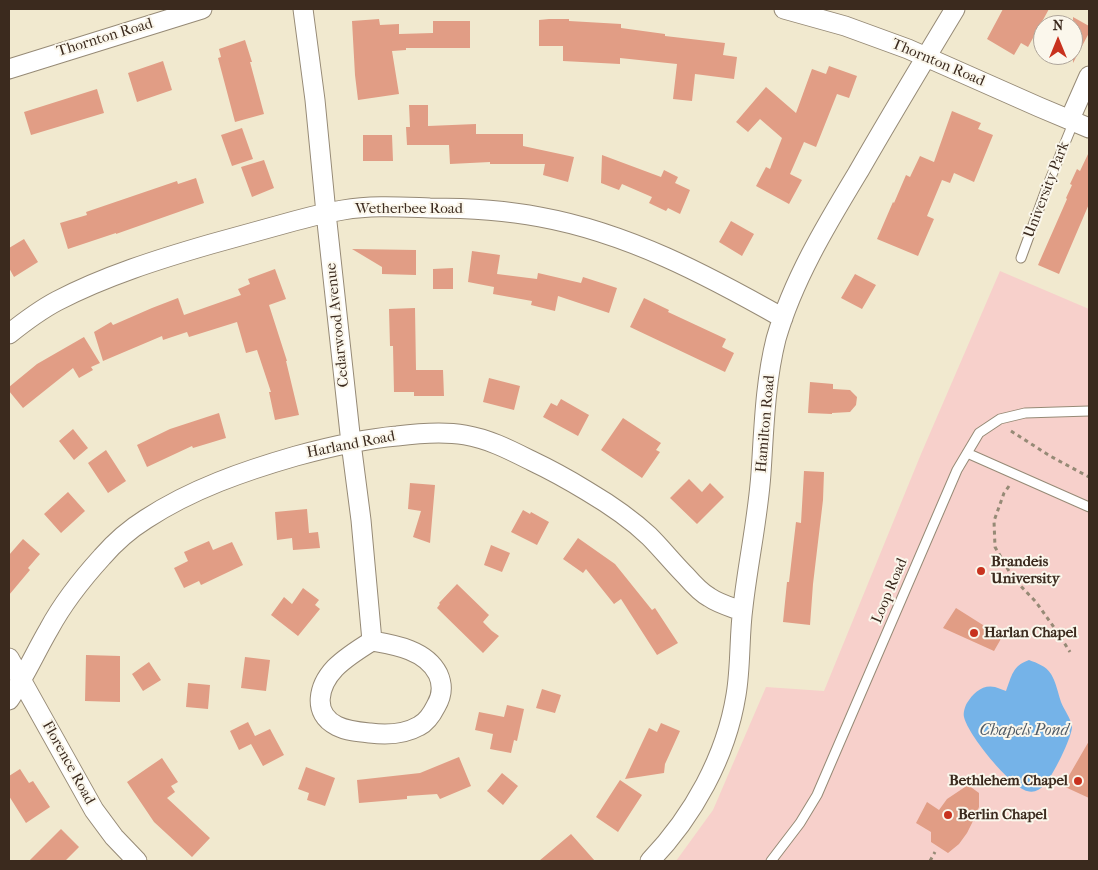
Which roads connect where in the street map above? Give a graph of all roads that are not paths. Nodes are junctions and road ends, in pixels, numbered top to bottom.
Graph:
1 (202, 9) edge
2 (304, 9) edge
3 (784, 9) edge
4 (955, 9) edge
5 (927, 56) junction
6 (9, 69) edge
7 (1089, 76) edge
8 (1078, 123) edge
9 (326, 213) junction
10 (1021, 258) dead end
11 (783, 318) junction
12 (9, 334) edge
13 (1089, 411) edge
14 (351, 443) junction
15 (967, 452) junction
16 (1089, 507) edge
17 (742, 611) junction
18 (372, 641) junction
19 (9, 658) edge
20 (22, 680) junction
21 (9, 700) edge
22 (136, 861) edge
23 (650, 861) edge
24 (771, 861) edge

1 - 6 street, Thornton Road
2 - 9 street, Cedarwood Avenue
3 - 5 street, Thornton Road
4 - 5 street, Hamilton Road
5 - 8 street, Thornton Road
5 - 11 street, Hamilton Road
7 - 8 street, University Park
8 - 10 lane, University Park
9 - 11 street, Wetherbee Road
9 - 12 street, Wetherbee Road
9 - 14 street, Cedarwood Avenue
11 - 17 street, Hamilton Road
13 - 15 lane, Loop Road
14 - 17 street, Harland Road
14 - 18 street, Cedarwood Avenue
14 - 20 street, Harland Road
15 - 16 lane
15 - 24 lane, Loop Road
17 - 23 street, Hamilton Road
18 - 18 street
19 - 20 street, Florence Road
20 - 21 street, Harland Road
20 - 22 street, Florence Road

